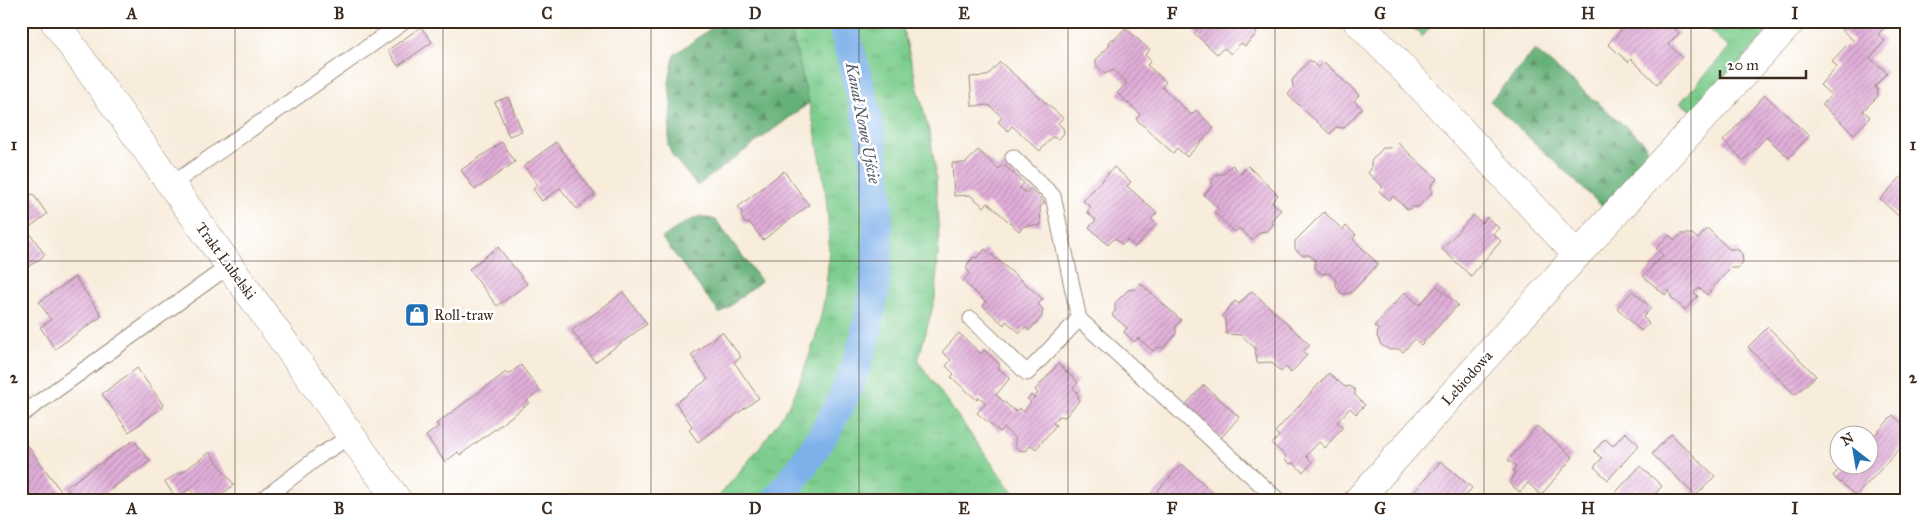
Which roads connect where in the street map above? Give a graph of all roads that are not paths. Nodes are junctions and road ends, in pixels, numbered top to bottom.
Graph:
1 (54, 21) edge
2 (406, 21) edge
3 (1357, 21) edge
4 (1792, 21) edge
5 (1013, 157) dead end
6 (171, 185) junction
7 (1577, 255) junction
8 (229, 266) junction
9 (971, 319) dead end
10 (1079, 319) junction
11 (21, 415) edge
12 (351, 436) junction
13 (261, 501) edge
14 (398, 501) edge
15 (1279, 501) edge
16 (1357, 501) edge

1 - 6 street, Trakt Lubelski
2 - 6 lane
3 - 7 street
4 - 7 street, Lebiodowa
5 - 10 lane
6 - 8 street, Trakt Lubelski
7 - 16 street, Lebiodowa
8 - 11 lane
8 - 12 street, Trakt Lubelski
9 - 10 lane
10 - 15 lane
12 - 13 lane
12 - 14 street, Trakt Lubelski

